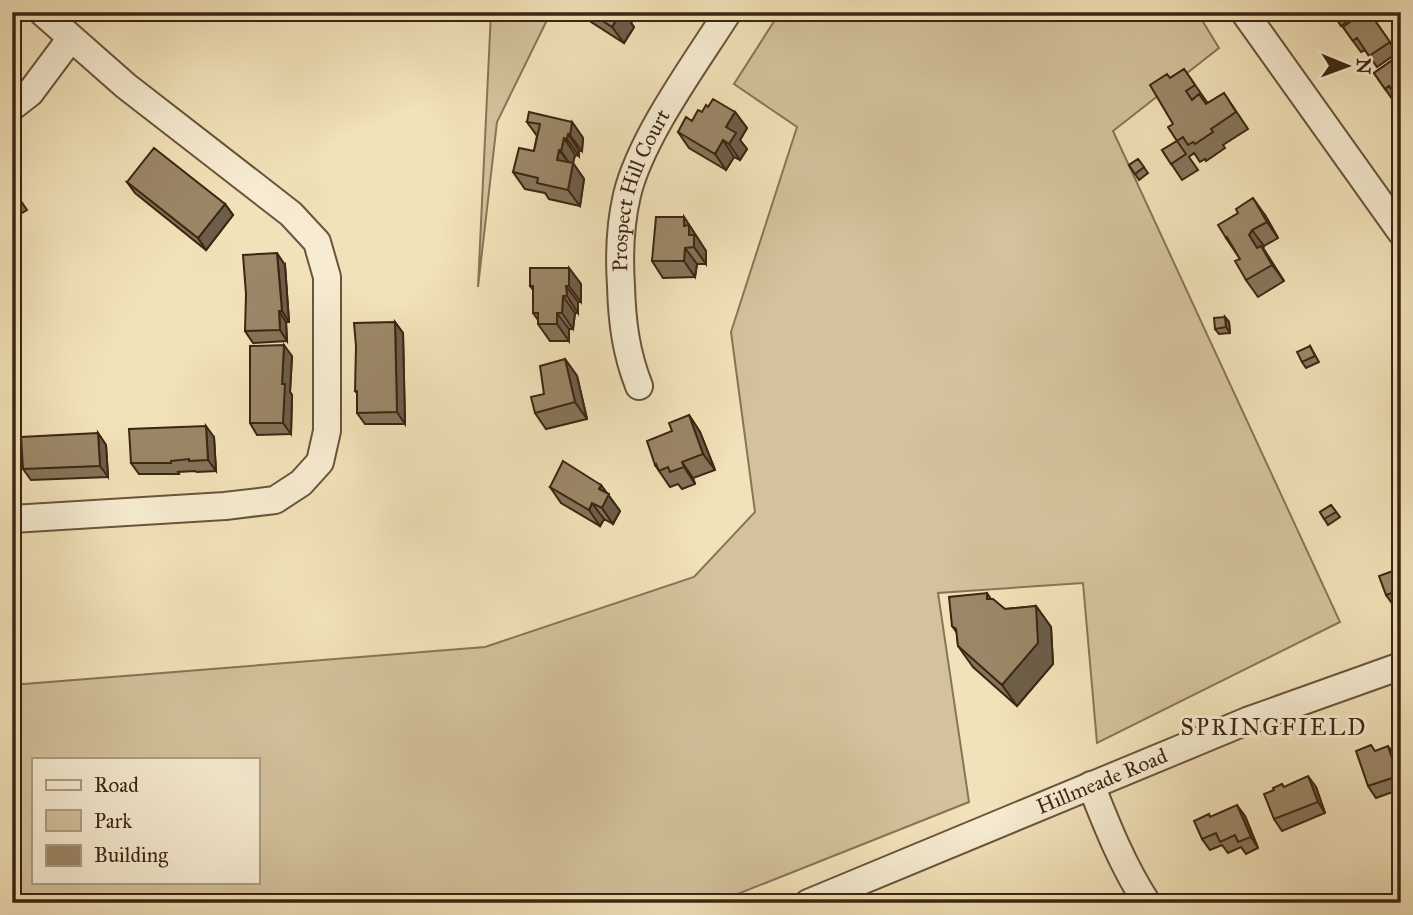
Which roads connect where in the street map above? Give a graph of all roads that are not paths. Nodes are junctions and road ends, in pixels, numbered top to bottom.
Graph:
1 (42, 12) edge
2 (728, 12) edge
3 (1244, 12) edge
4 (71, 38) junction
5 (12, 107) edge
6 (1401, 232) edge
7 (639, 386) dead end
8 (12, 519) edge
9 (1401, 666) edge
10 (1091, 785) junction
11 (808, 903) edge
12 (1147, 903) edge

1 - 4 street
2 - 7 street, Prospect Hill Court
3 - 6 street
4 - 5 street
4 - 8 street
9 - 10 street, Hillmeade Road
10 - 11 street, Hillmeade Road
10 - 12 street

